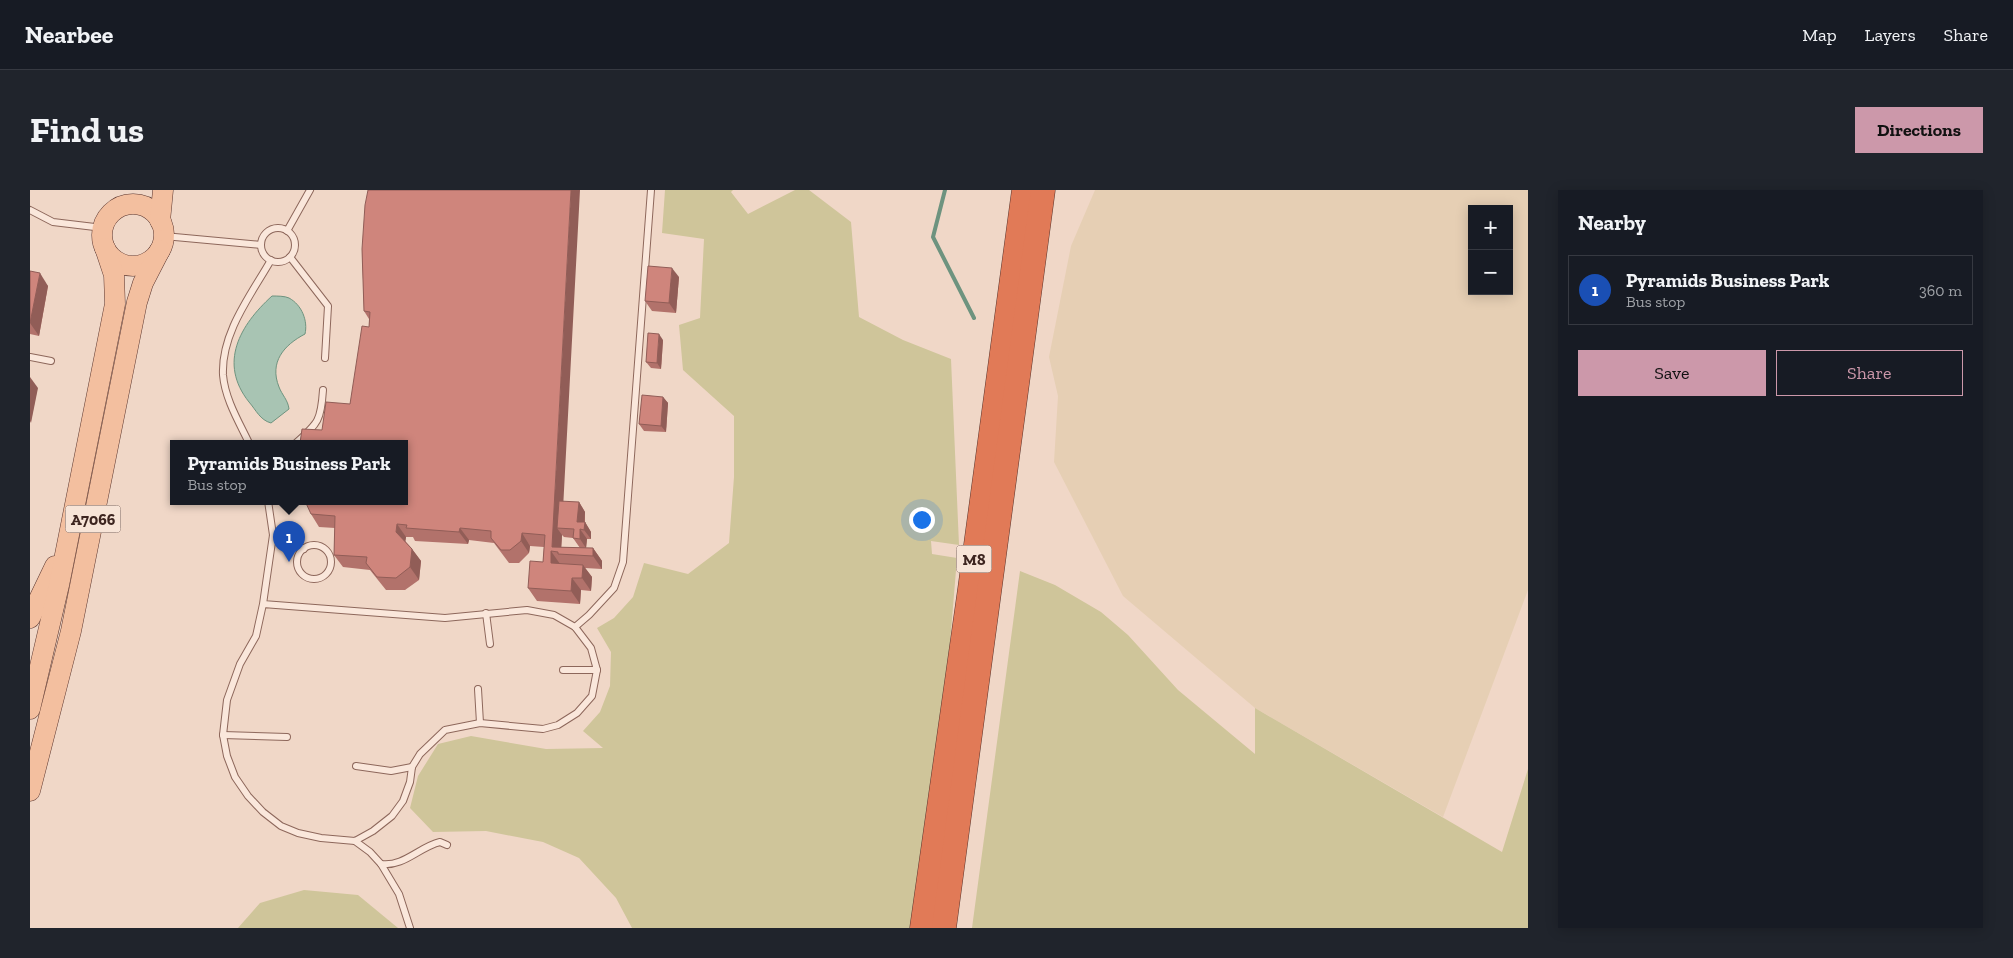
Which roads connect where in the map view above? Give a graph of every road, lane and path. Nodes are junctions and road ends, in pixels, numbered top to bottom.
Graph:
1 (124, 190) edge
2 (163, 190) edge
3 (310, 190) edge
4 (651, 190) edge
5 (1024, 190) edge
6 (1044, 190) edge
7 (1054, 190) edge
8 (30, 210) edge
9 (108, 220) junction
10 (288, 231) junction
11 (161, 236) junction
12 (261, 245) junction
13 (105, 248) junction
14 (290, 257) junction
15 (271, 260) junction
16 (30, 357) edge
17 (325, 358) dead end
18 (51, 361) dead end
19 (323, 390) dead end
20 (248, 440) edge
21 (299, 440) edge
22 (269, 505) edge
23 (71, 525) junction
24 (273, 535) junction
25 (996, 546) junction
26 (304, 549) junction
27 (263, 604) junction
28 (486, 613) junction
29 (30, 618) edge
30 (575, 627) junction
31 (490, 644) dead end
32 (563, 670) dead end
33 (597, 670) junction
34 (478, 689) dead end
35 (30, 708) edge
36 (480, 723) junction
37 (224, 735) junction
38 (287, 737) dead end
39 (356, 766) dead end
40 (412, 768) junction
41 (30, 791) edge
42 (355, 840) junction
43 (447, 845) dead end
44 (381, 864) junction
45 (410, 928) edge
46 (922, 928) edge
47 (944, 928) edge

1 - 9 main road
2 - 11 main road, A7066
3 - 10 lane
4 - 30 lane
5 - 46 highway, M8
6 - 25 highway, M8
7 - 25 highway, M8
8 - 9 lane
9 - 11 main road
9 - 13 main road, A7066
10 - 12 lane
10 - 14 lane
11 - 12 lane
11 - 13 main road
11 - 41 main road, A7066
12 - 15 lane
13 - 23 main road, A7066
14 - 15 lane
14 - 17 lane
15 - 20 lane
16 - 18 lane
19 - 21 lane
22 - 24 lane
23 - 29 main road, A7066
23 - 35 main road, A7066
24 - 26 lane
24 - 27 lane
25 - 47 highway, M8
26 - 26 lane
27 - 28 lane
27 - 37 lane
28 - 30 lane
28 - 31 lane
30 - 33 lane
32 - 33 lane
33 - 36 lane
34 - 36 lane
36 - 40 lane
37 - 38 lane
37 - 42 lane
39 - 40 lane
40 - 42 lane
42 - 44 lane
43 - 44 lane
44 - 45 lane

